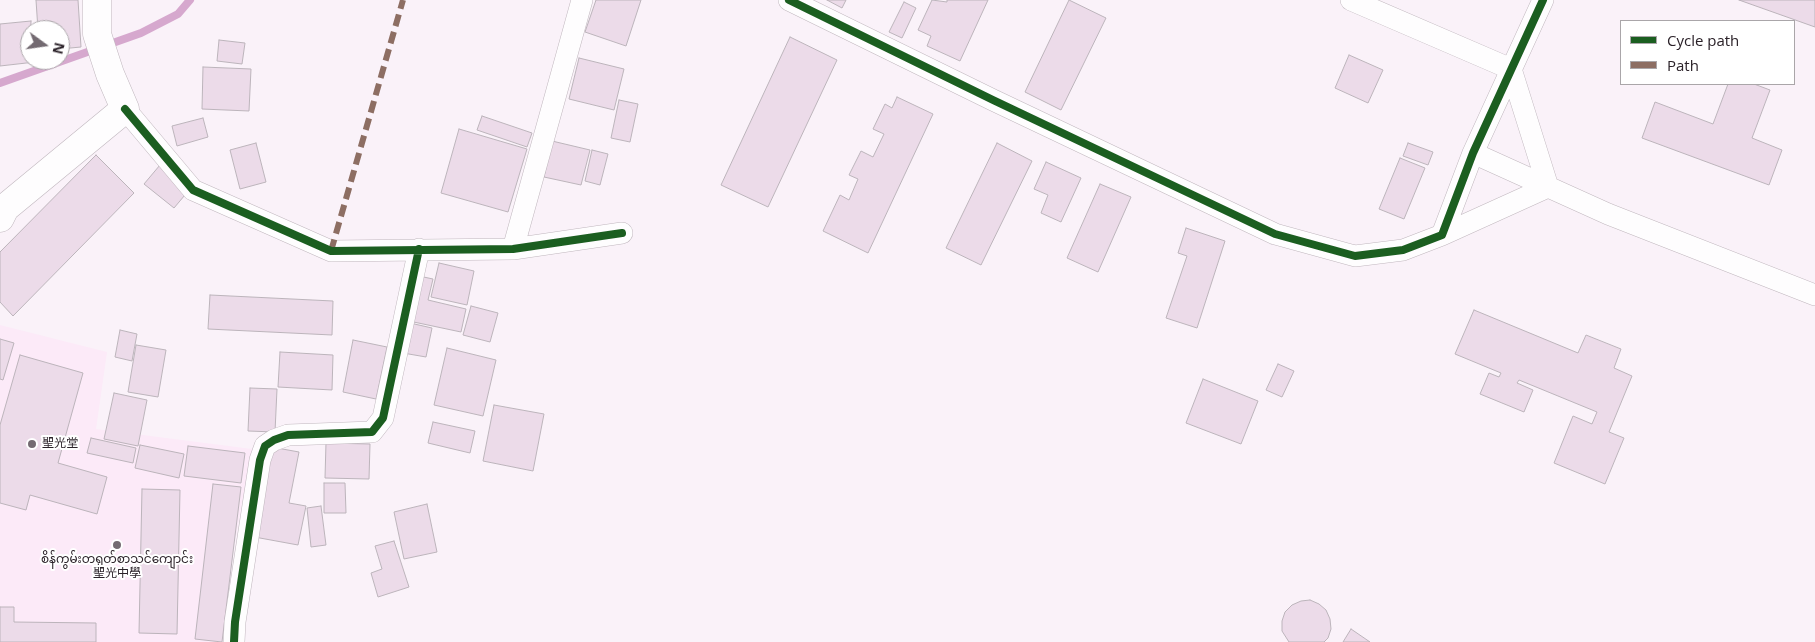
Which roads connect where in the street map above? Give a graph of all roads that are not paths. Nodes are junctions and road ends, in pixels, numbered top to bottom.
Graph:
1 (97, 0) edge
2 (582, 0) edge
3 (789, 0) edge
4 (1351, 0) edge
5 (1543, 0) edge
6 (1511, 69) junction
7 (125, 109) junction
8 (1473, 153) junction
9 (1548, 187) junction
10 (0, 218) edge
11 (622, 233) dead end
12 (1442, 235) junction
13 (512, 248) junction
14 (419, 249) junction
15 (1815, 295) edge
16 (234, 642) edge

1 - 7 street
2 - 13 street
3 - 12 street
4 - 6 street
5 - 6 street
6 - 8 street
6 - 9 street
7 - 10 street
7 - 14 street
8 - 9 street
8 - 12 street
9 - 12 street
9 - 15 street
11 - 13 street
13 - 14 street
14 - 16 street

